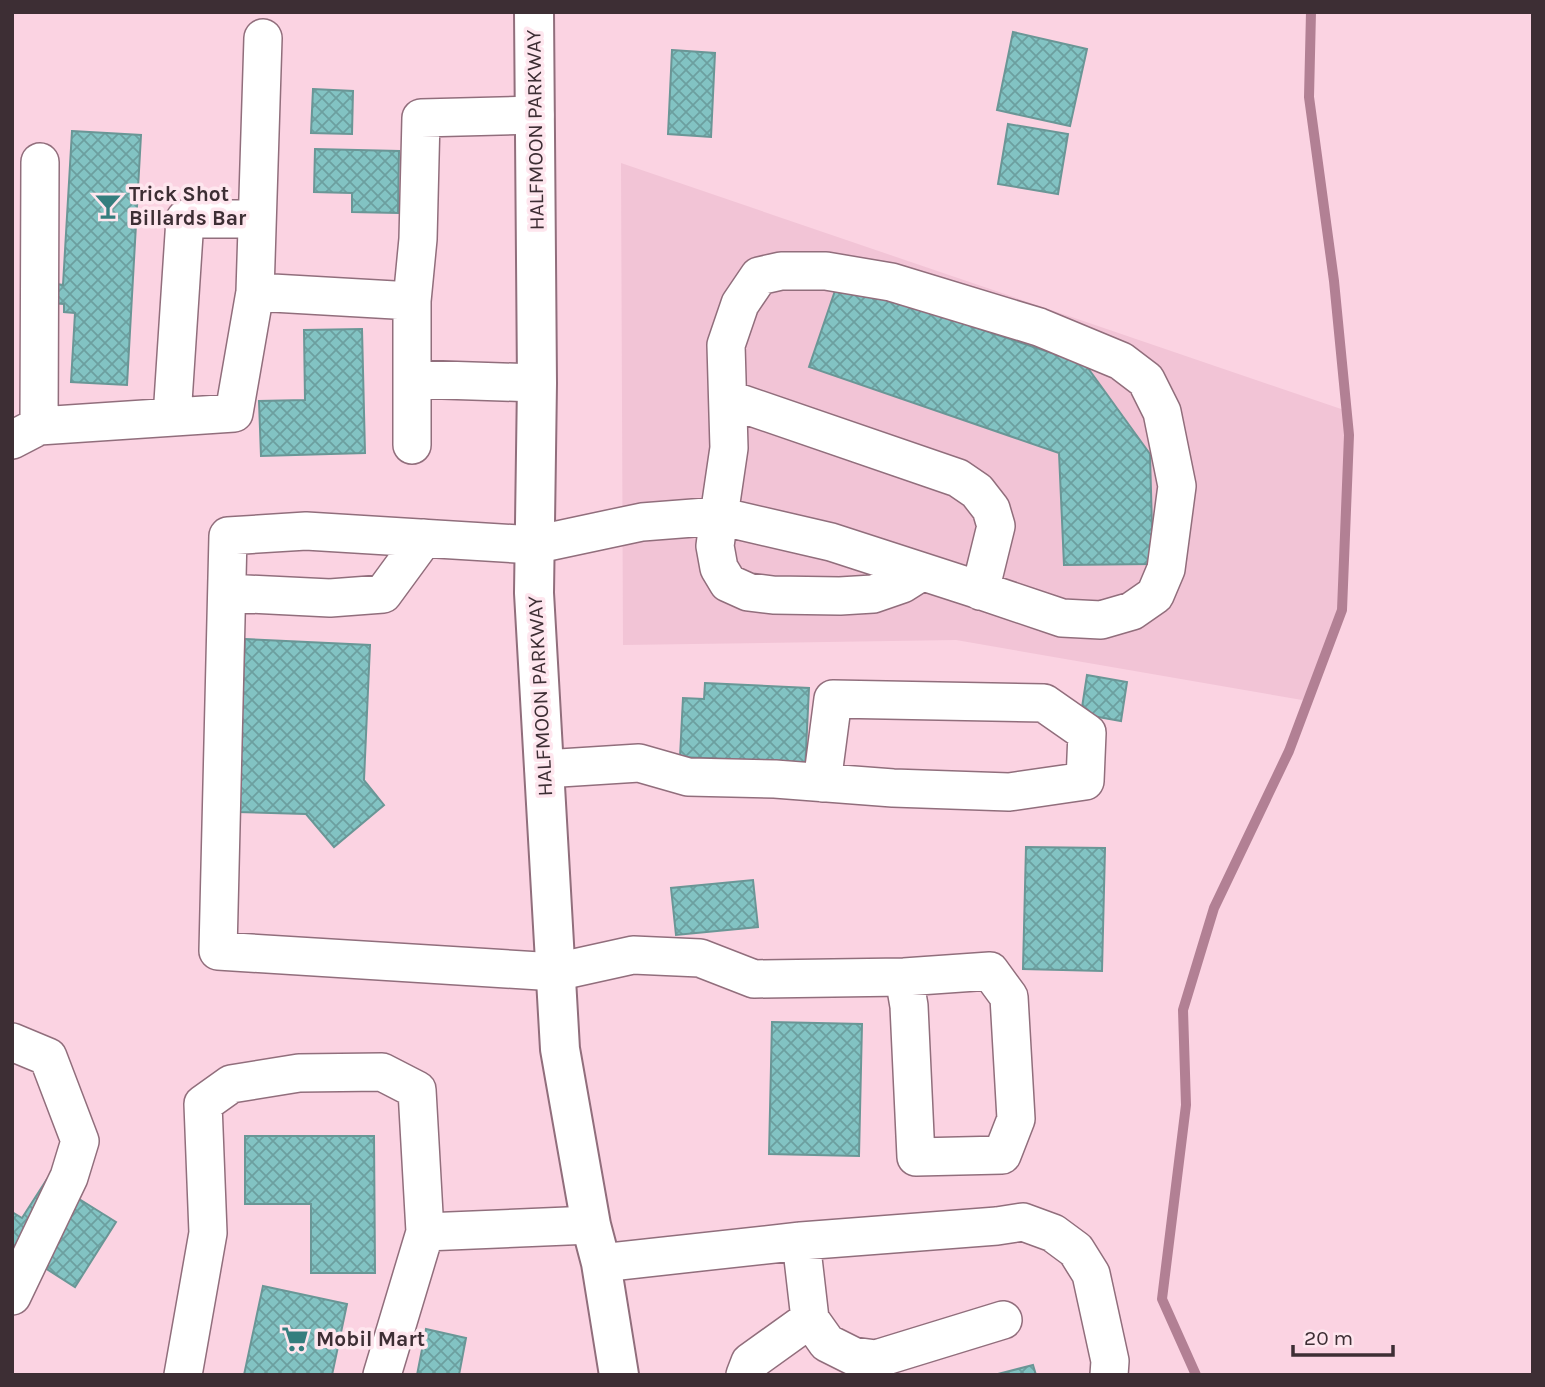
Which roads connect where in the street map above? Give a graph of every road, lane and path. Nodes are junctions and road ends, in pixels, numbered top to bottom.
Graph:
1 (534, 12) edge
2 (263, 38) dead end
3 (535, 116) junction
4 (40, 162) dead end
5 (257, 219) junction
6 (255, 292) junction
7 (412, 301) junction
8 (412, 379) junction
9 (537, 383) junction
10 (727, 399) junction
11 (172, 417) junction
12 (26, 433) edge
13 (412, 445) dead end
14 (719, 516) junction
15 (424, 538) junction
16 (534, 545) junction
17 (921, 572) junction
18 (980, 591) junction
19 (227, 593) junction
20 (544, 769) junction
21 (822, 783) junction
22 (556, 972) junction
23 (904, 977) junction
24 (12, 1042) edge
25 (591, 1225) junction
26 (425, 1232) junction
27 (801, 1241) junction
28 (601, 1263) junction
29 (12, 1296) edge
30 (810, 1320) junction
31 (1003, 1320) dead end
32 (1105, 1370) edge
33 (183, 1375) edge
34 (382, 1375) edge
35 (619, 1375) edge
36 (745, 1375) edge

1 - 3 main road, HALFMOON PARKWAY
2 - 5 lane
3 - 7 lane
3 - 9 main road, HALFMOON PARKWAY
4 - 12 lane
5 - 6 lane
5 - 11 lane
6 - 7 lane
6 - 11 lane
7 - 8 lane
8 - 9 lane
8 - 13 lane
9 - 16 main road, HALFMOON PARKWAY
10 - 14 lane
10 - 18 lane
10 - 18 lane
11 - 12 lane
14 - 16 lane
14 - 17 lane
14 - 17 lane
15 - 16 lane
15 - 19 lane
15 - 19 lane
16 - 20 main road, HALFMOON PARKWAY
17 - 18 lane
19 - 22 lane
20 - 21 lane
20 - 22 main road, HALFMOON PARKWAY
21 - 21 lane
22 - 23 lane
22 - 25 main road, HALFMOON PARKWAY
23 - 23 lane
24 - 29 lane
25 - 26 lane
25 - 28 main road, HALFMOON PARKWAY
26 - 33 lane
26 - 34 lane
27 - 28 lane
27 - 30 lane
27 - 32 lane
28 - 35 main road, HALFMOON PARKWAY
30 - 31 lane
30 - 36 lane

